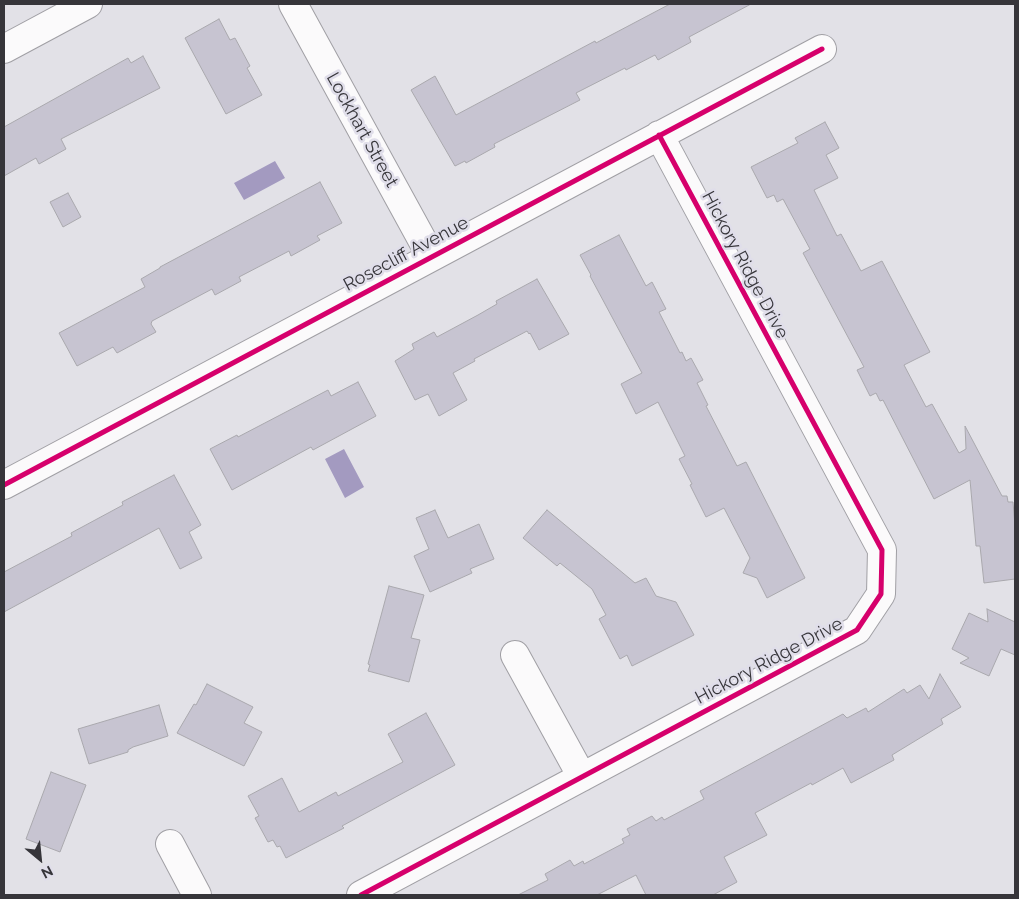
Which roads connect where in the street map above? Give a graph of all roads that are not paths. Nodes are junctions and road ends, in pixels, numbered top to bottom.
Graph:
1 (88, 4) edge
2 (293, 4) edge
3 (4, 49) edge
4 (822, 49) dead end
5 (660, 135) junction
6 (431, 256) junction
7 (4, 484) edge
8 (515, 656) dead end
9 (582, 777) junction
10 (170, 844) dead end
11 (197, 895) edge
12 (361, 895) edge

1 - 3 street
2 - 6 street, Lockhart Street
4 - 5 street, Rosecliff Avenue
5 - 6 street, Rosecliff Avenue
5 - 9 street, Hickory Ridge Drive
6 - 7 street, Rosecliff Avenue
8 - 9 street
9 - 12 street, Hickory Ridge Drive
10 - 11 street

